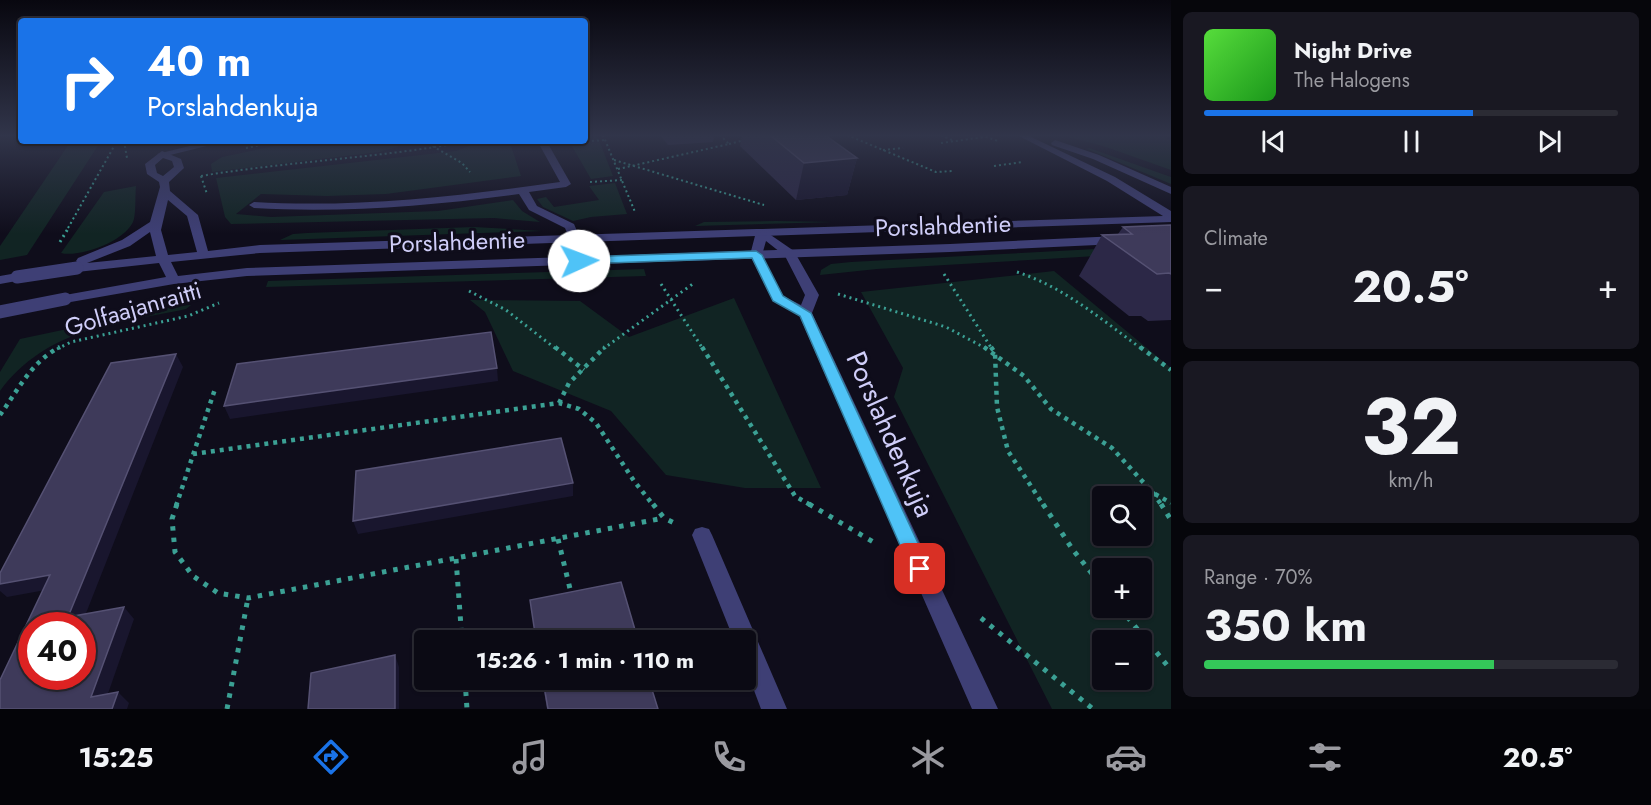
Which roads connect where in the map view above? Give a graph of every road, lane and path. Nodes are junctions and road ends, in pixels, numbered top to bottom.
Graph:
1 (151, 168) edge
2 (179, 168) edge
3 (251, 168) edge
4 (467, 168) edge
5 (557, 168) edge
6 (622, 168) edge
7 (639, 168) edge
8 (926, 168) edge
9 (1089, 168) edge
10 (1119, 168) edge
11 (199, 169) dead end
12 (618, 169) joint
13 (953, 171) dead end
14 (201, 176) junction
15 (476, 177) dead end
16 (622, 180) junction
17 (593, 182) dead end
18 (166, 187) junction
19 (522, 190) junction
20 (1171, 191) edge
21 (209, 198) dead end
22 (254, 205) dead end
23 (766, 206) dead end
24 (1171, 217) edge
25 (638, 218) dead end
26 (156, 223) junction
27 (762, 232) junction
28 (574, 238) junction
29 (1129, 240) edge
30 (203, 253) junction
31 (790, 254) junction
32 (756, 255) junction
33 (162, 258) junction
34 (79, 265) junction
35 (942, 271) dead end
36 (1012, 271) dead end
37 (703, 278) dead end
38 (174, 279) junction
39 (0, 280) edge
40 (658, 281) dead end
41 (465, 289) dead end
42 (836, 293) dead end
43 (671, 297) junction
44 (224, 300) dead end
45 (0, 312) edge
46 (805, 313) junction
47 (995, 353) junction
48 (584, 370) junction
49 (1171, 370) edge
50 (215, 389) dead end
51 (559, 403) junction
52 (0, 415) edge
53 (193, 454) junction
54 (1154, 494) junction
55 (1171, 503) edge
56 (664, 518) junction
57 (1171, 520) edge
58 (702, 535) joint
59 (558, 539) junction
60 (456, 559) junction
61 (920, 569) junction
62 (1092, 574) edge
63 (248, 598) junction
64 (573, 604) edge
65 (974, 613) dead end
66 (1128, 618) edge
67 (461, 630) edge
68 (1171, 670) edge
69 (466, 690) edge
70 (226, 709) edge
71 (467, 709) edge
72 (774, 709) edge
73 (985, 709) edge
74 (1092, 709) edge

1 - 18 street
2 - 18 street
3 - 14 path
4 - 15 path
5 - 19 street
6 - 12 path
7 - 23 path
8 - 13 path
9 - 24 street
10 - 20 street
11 - 14 path
12 - 16 path
14 - 21 path
16 - 17 path
16 - 25 path
18 - 26 street
18 - 30 street
19 - 22 street
19 - 28 street
24 - 27 street, Porslahdentie
26 - 33 street
26 - 34 street
27 - 28 street, Porslahdentie
27 - 31 street, Porslahdenkuja
27 - 32 street
28 - 30 street, Porslahdentie
29 - 31 street, Porslahdentie
30 - 33 street, Porslahdentie
30 - 38 street
31 - 32 street, Porslahdentie
31 - 46 street, Porslahdenkuja
32 - 38 street, Porslahdentie
32 - 46 street
33 - 34 street, Porslahdentie
33 - 38 street
34 - 39 street, Porslahdentie, bridge
35 - 47 path
36 - 49 path
37 - 43 path
38 - 45 street, Porslahdentie, bridge
40 - 43 path
41 - 48 path
42 - 47 path
43 - 48 path
43 - 61 path
44 - 52 path, Golfaajanraitti
46 - 61 street, Porslahdenkuja
47 - 54 path
47 - 62 path
48 - 51 path
50 - 53 path
51 - 53 path
51 - 56 path
53 - 63 path
54 - 55 path
54 - 57 path
56 - 58 path
56 - 59 path
58 - 72 street
59 - 60 path
59 - 64 path
60 - 63 path
60 - 67 path
61 - 73 street, Porslahdenkuja
63 - 70 path
65 - 74 path
66 - 68 path
69 - 71 path

